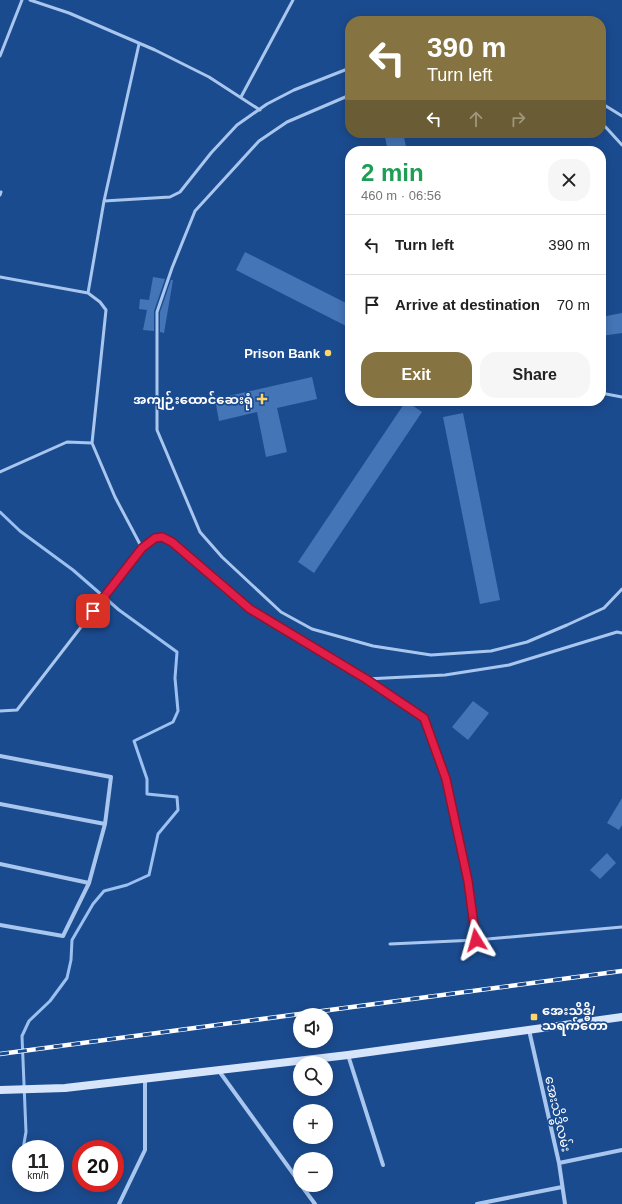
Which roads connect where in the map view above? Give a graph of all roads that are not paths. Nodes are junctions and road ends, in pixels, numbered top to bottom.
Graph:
1 (22, 0) edge
2 (30, 0) edge
3 (293, 0) edge
4 (139, 44) junction
5 (0, 56) edge
6 (345, 70) edge
7 (241, 97) junction
8 (345, 97) edge
9 (606, 106) edge
10 (260, 110) junction
11 (622, 116) edge
12 (606, 127) edge
13 (622, 145) edge
14 (104, 201) junction
15 (0, 277) edge
16 (88, 293) junction
17 (606, 394) edge
18 (622, 397) edge
19 (92, 442) junction
20 (0, 472) edge
21 (142, 548) junction
22 (622, 589) edge
23 (622, 633) edge
24 (366, 679) junction
25 (0, 711) edge
26 (0, 756) edge
27 (0, 804) edge
28 (105, 824) junction
29 (0, 864) edge
30 (89, 883) junction
31 (0, 925) edge
32 (622, 927) edge
33 (476, 940) junction
34 (390, 944) dead end
35 (622, 1017) edge
36 (529, 1030) junction
37 (348, 1055) junction
38 (219, 1070) junction
39 (145, 1079) junction
40 (0, 1090) edge
41 (622, 1150) edge
42 (383, 1164) dead end
43 (559, 1164) junction
44 (293, 1173) edge
45 (562, 1186) junction
46 (307, 1192) edge
47 (119, 1204) edge
48 (315, 1204) edge
49 (478, 1204) edge
50 (565, 1204) edge

1 - 5 lane
2 - 4 lane
3 - 7 lane
4 - 7 lane
4 - 14 lane
6 - 10 lane
7 - 10 lane
8 - 22 lane
9 - 11 lane
10 - 14 lane
12 - 13 lane
14 - 16 lane
15 - 16 lane
16 - 19 lane
17 - 18 lane
19 - 20 lane
19 - 21 lane
21 - 24 lane
21 - 25 lane
23 - 24 lane
24 - 33 lane
26 - 28 street
27 - 28 street
28 - 30 street
29 - 30 street
30 - 31 street
32 - 33 lane
33 - 34 lane
35 - 36 main road
36 - 37 main road
36 - 43 street, အေးသိဒ္ဓိလမ်း
37 - 38 main road
37 - 42 street
38 - 39 main road
38 - 44 street
39 - 40 main road
39 - 47 street
41 - 43 street
43 - 45 street, အေးသိဒ္ဓိလမ်း
45 - 49 street
45 - 50 street, အေးသိဒ္ဓိလမ်း
46 - 48 street

